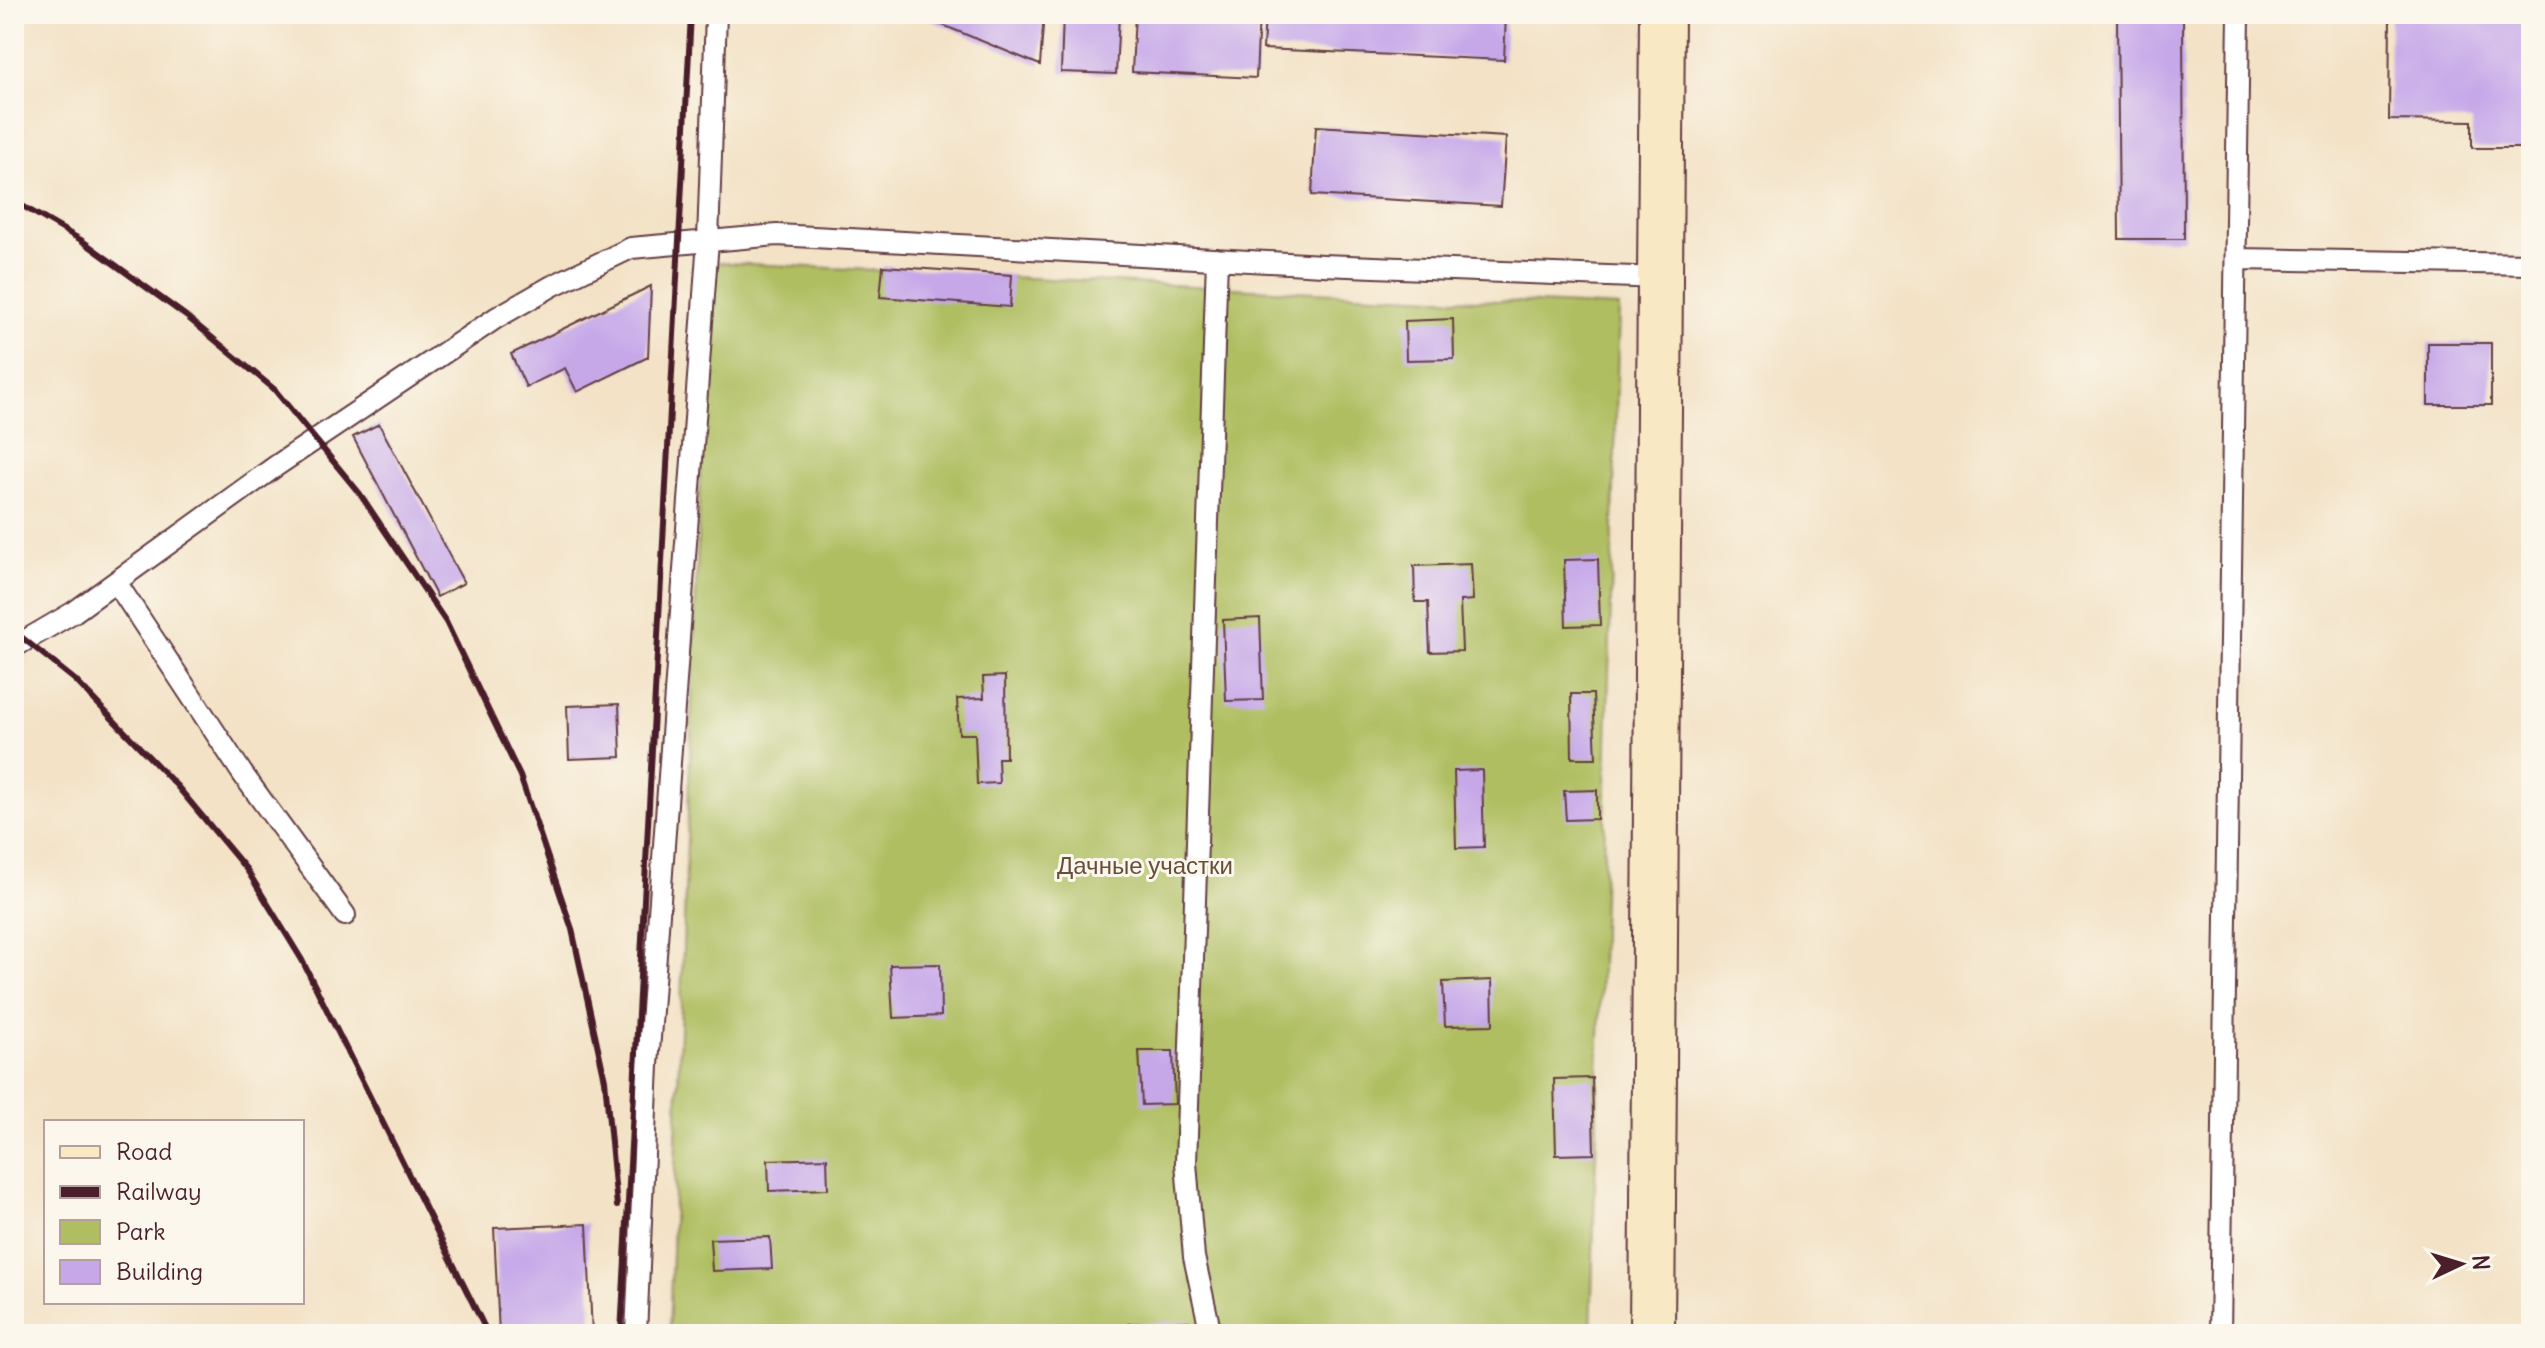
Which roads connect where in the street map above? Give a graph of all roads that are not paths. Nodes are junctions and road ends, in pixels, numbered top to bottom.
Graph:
1 (716, 14) edge
2 (1662, 14) edge
3 (2239, 14) edge
4 (708, 240) junction
5 (1217, 259) junction
6 (2237, 259) junction
7 (2531, 264) edge
8 (1660, 278) junction
9 (116, 582) junction
10 (14, 647) edge
11 (345, 915) dead end
12 (636, 1334) edge
13 (1211, 1334) edge
14 (1652, 1334) edge
15 (2220, 1334) edge

1 - 4 lane
2 - 8 main road
3 - 6 lane
4 - 5 lane
4 - 9 lane
4 - 12 lane
5 - 8 lane
5 - 13 lane
6 - 7 lane
6 - 15 lane
8 - 14 main road
9 - 10 lane
9 - 11 lane

